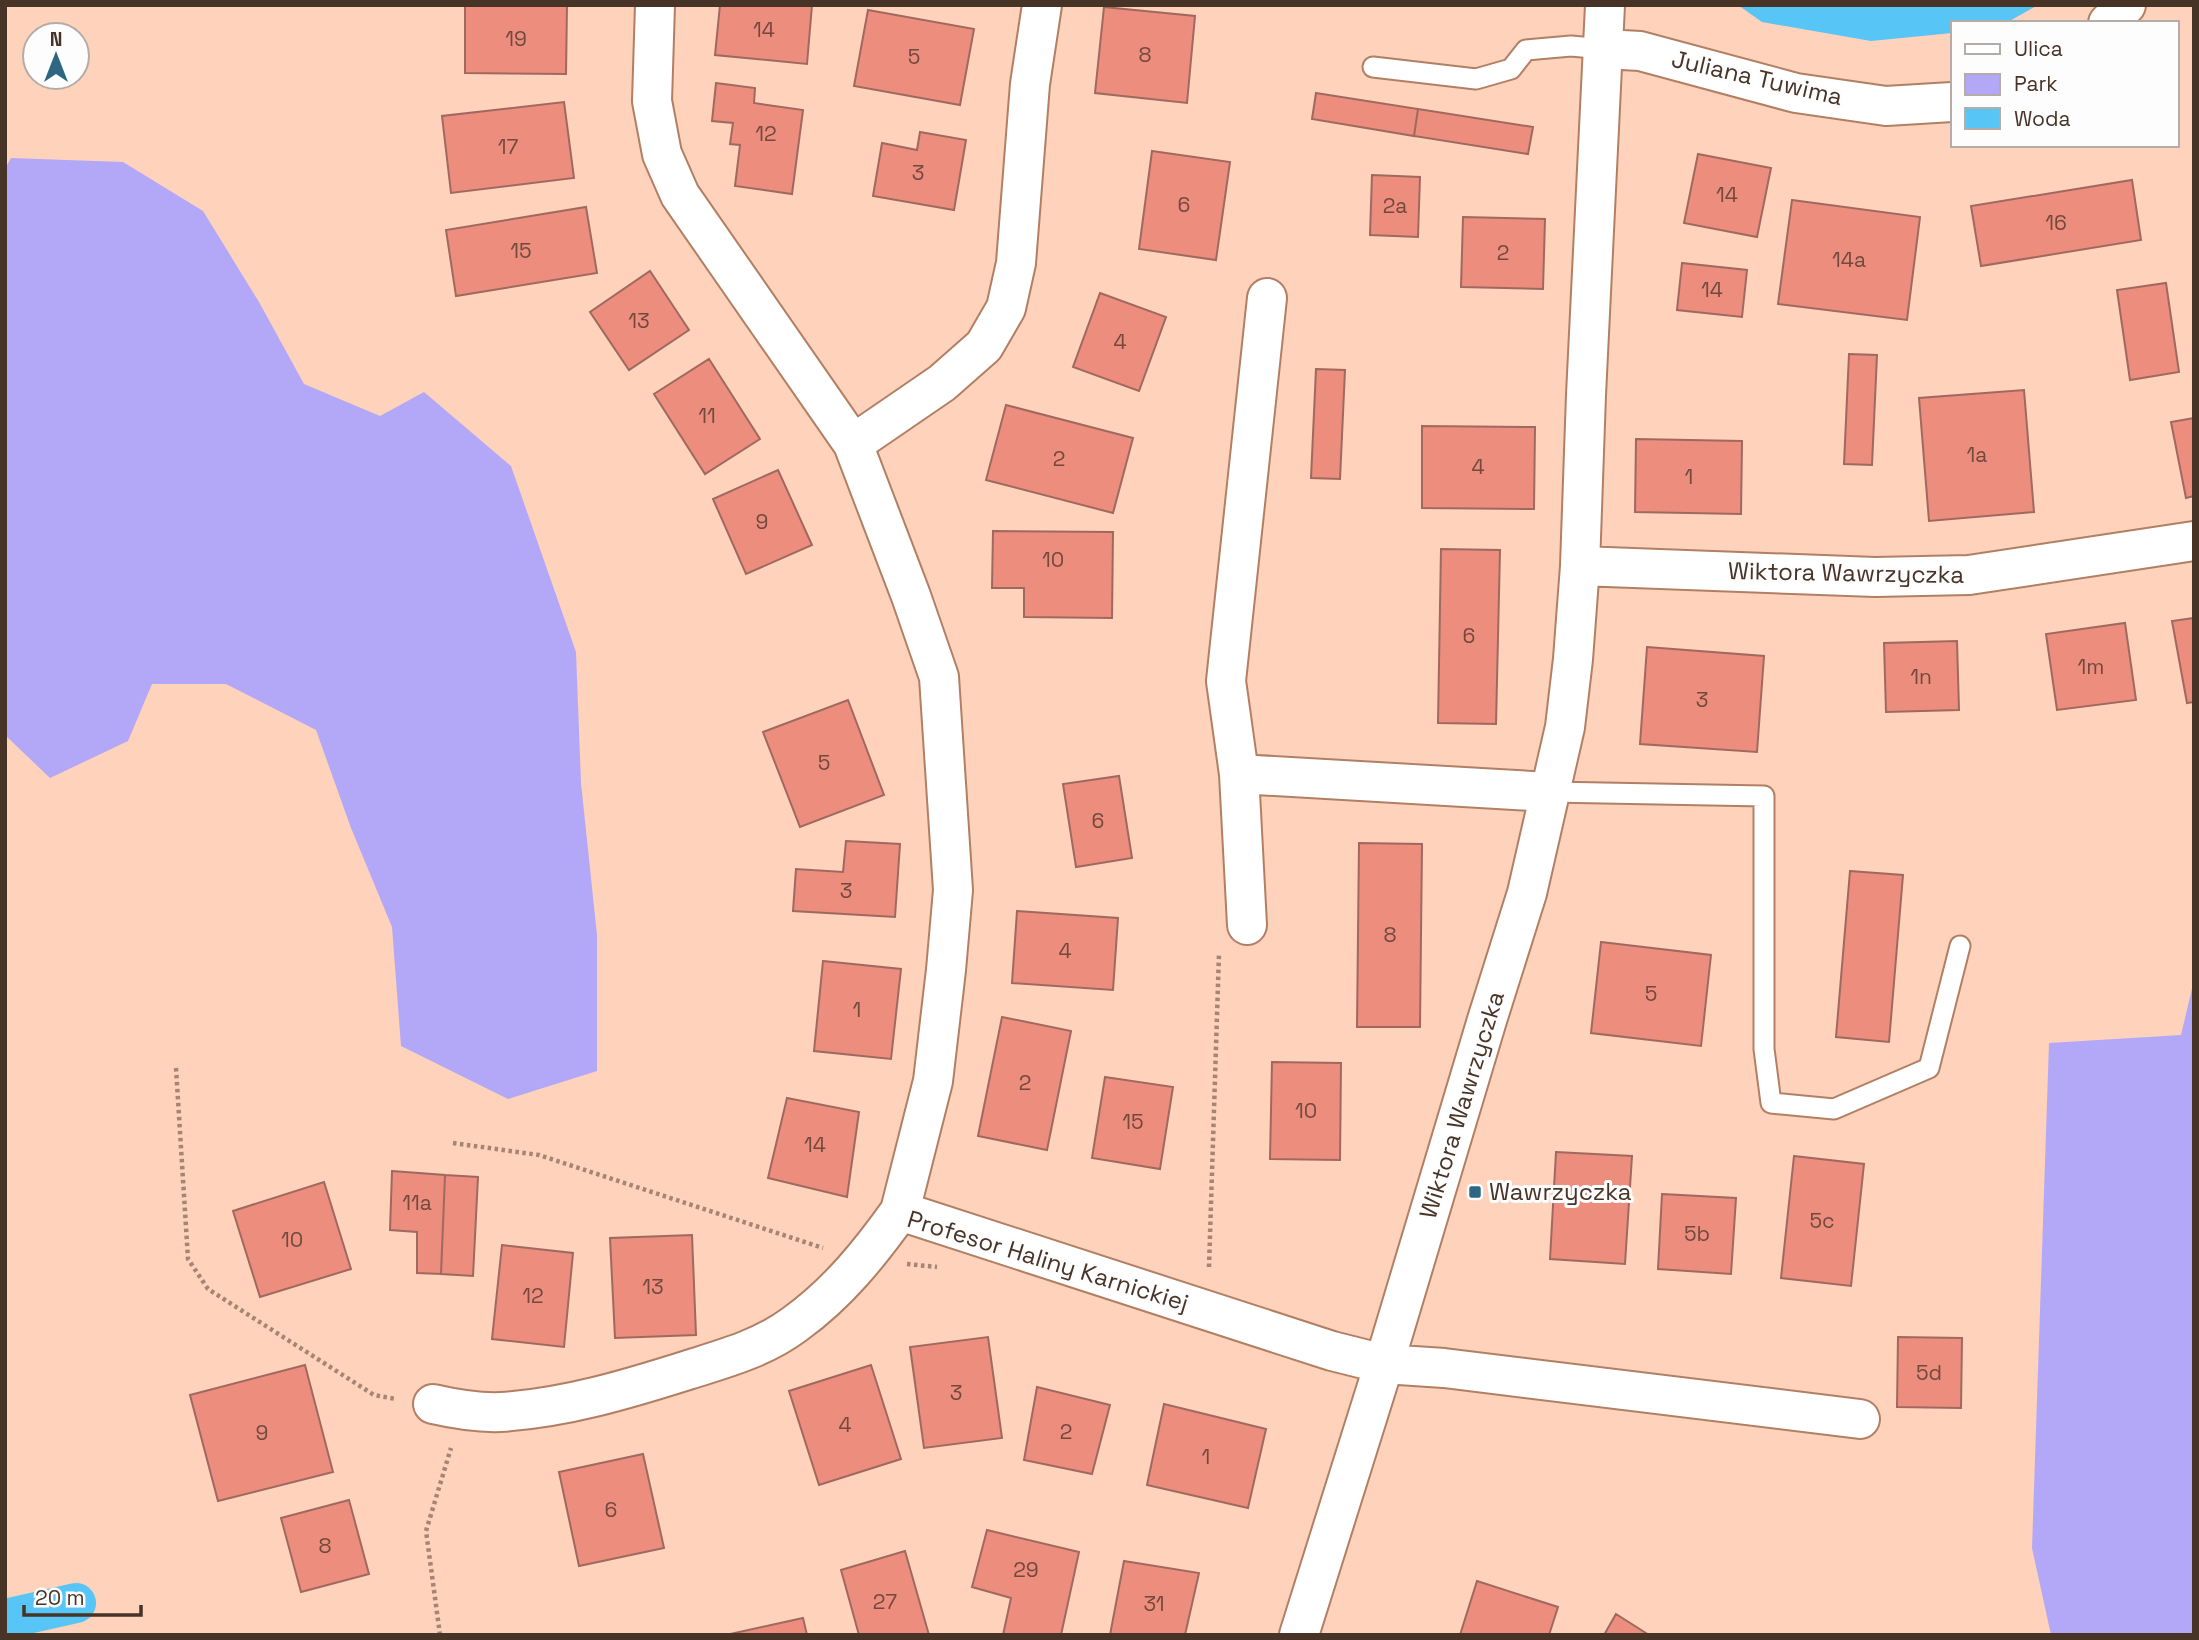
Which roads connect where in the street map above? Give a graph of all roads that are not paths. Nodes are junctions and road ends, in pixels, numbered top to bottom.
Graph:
1 (655, 5) edge
2 (1042, 5) edge
3 (1605, 5) edge
4 (1616, 5) edge
5 (2126, 5) edge
6 (2110, 21) edge
7 (1604, 49) junction
8 (1374, 67) dead end
9 (1951, 102) edge
10 (1267, 298) dead end
11 (853, 444) junction
12 (2194, 541) edge
13 (1580, 566) junction
14 (1239, 774) junction
15 (1550, 792) junction
16 (1247, 925) road end
17 (1960, 946) dead end
18 (900, 1211) junction
19 (1384, 1364) junction
20 (448, 1407) road end
21 (1860, 1419) dead end
22 (1299, 1635) edge

1 - 11 street
2 - 11 street
3 - 7 street, Wiktora Wawrzyczka
4 - 7 street, Wiktora Wawrzyczka
5 - 6 street
7 - 8 lane
7 - 9 street, Juliana Tuwima
7 - 13 street, Wiktora Wawrzyczka
10 - 14 street
11 - 18 street
12 - 13 street, Wiktora Wawrzyczka
13 - 15 street, Wiktora Wawrzyczka
14 - 15 street
14 - 16 street
15 - 17 lane
15 - 19 street, Wiktora Wawrzyczka
18 - 19 street, Profesor Haliny Karnickiej
18 - 20 street, Profesor Haliny Karnickiej
19 - 21 street, Profesor Haliny Karnickiej
19 - 22 street, Wiktora Wawrzyczka

